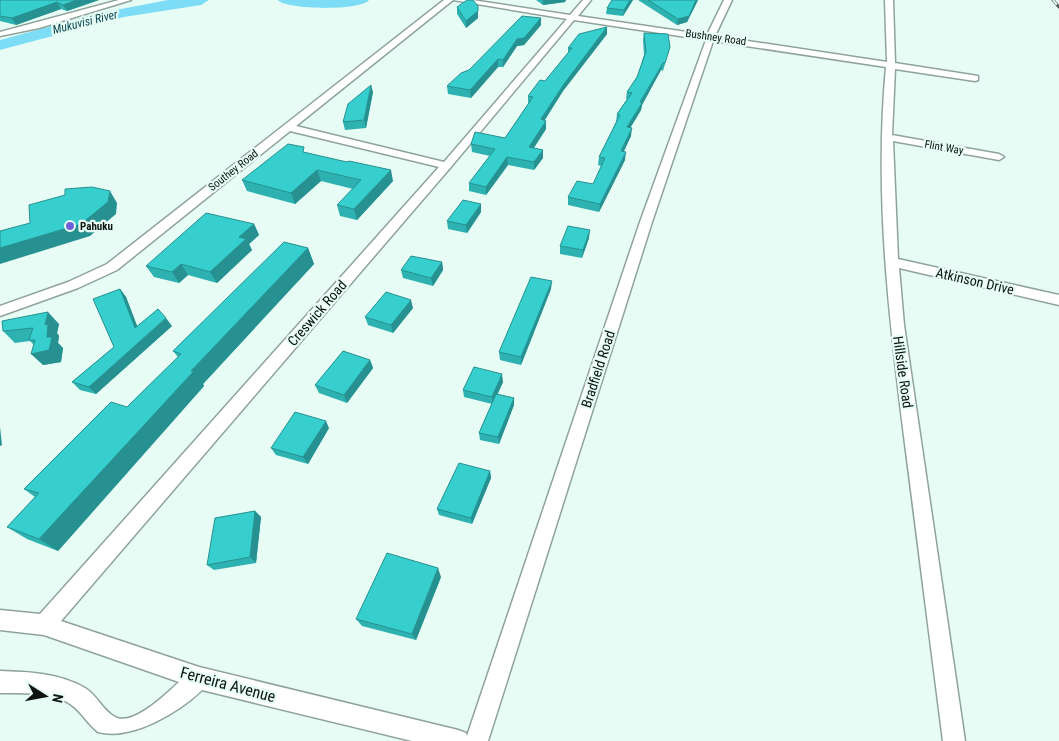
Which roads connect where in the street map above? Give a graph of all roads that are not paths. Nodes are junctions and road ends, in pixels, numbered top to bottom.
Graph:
1 (127, 0) edge
2 (449, 0) edge
3 (457, 0) edge
4 (588, 0) edge
5 (728, 0) edge
6 (889, 0) edge
7 (573, 17) junction
8 (0, 34) edge
9 (711, 36) junction
10 (891, 64) junction
11 (976, 78) dead end
12 (287, 127) junction
13 (889, 137) junction
14 (999, 157) dead end
15 (446, 166) junction
16 (891, 262) junction
17 (1059, 300) edge
18 (0, 311) edge
19 (0, 620) edge
20 (44, 625) junction
21 (199, 678) junction
22 (0, 682) edge
23 (458, 741) edge
24 (477, 741) edge
25 (954, 741) edge

1 - 8 street
2 - 12 street, Southey Road
3 - 7 street, Bushney Road
4 - 7 street, Creswick Road
5 - 9 street, Bradfield Road
6 - 10 street, Hillside Road
7 - 9 street, Bushney Road
7 - 15 street, Creswick Road
9 - 10 street, Bushney Road
9 - 24 street, Bradfield Road
10 - 11 street, Bushney Road
10 - 13 street, Hillside Road
12 - 15 street
12 - 18 street, Southey Road
13 - 14 street, Flint Way
13 - 16 street, Hillside Road
15 - 20 street, Creswick Road
16 - 17 street, Atkinson Drive
16 - 25 street, Hillside Road
19 - 20 street, Ferreira Avenue
20 - 21 street, Ferreira Avenue
21 - 22 street
21 - 23 street, Ferreira Avenue

